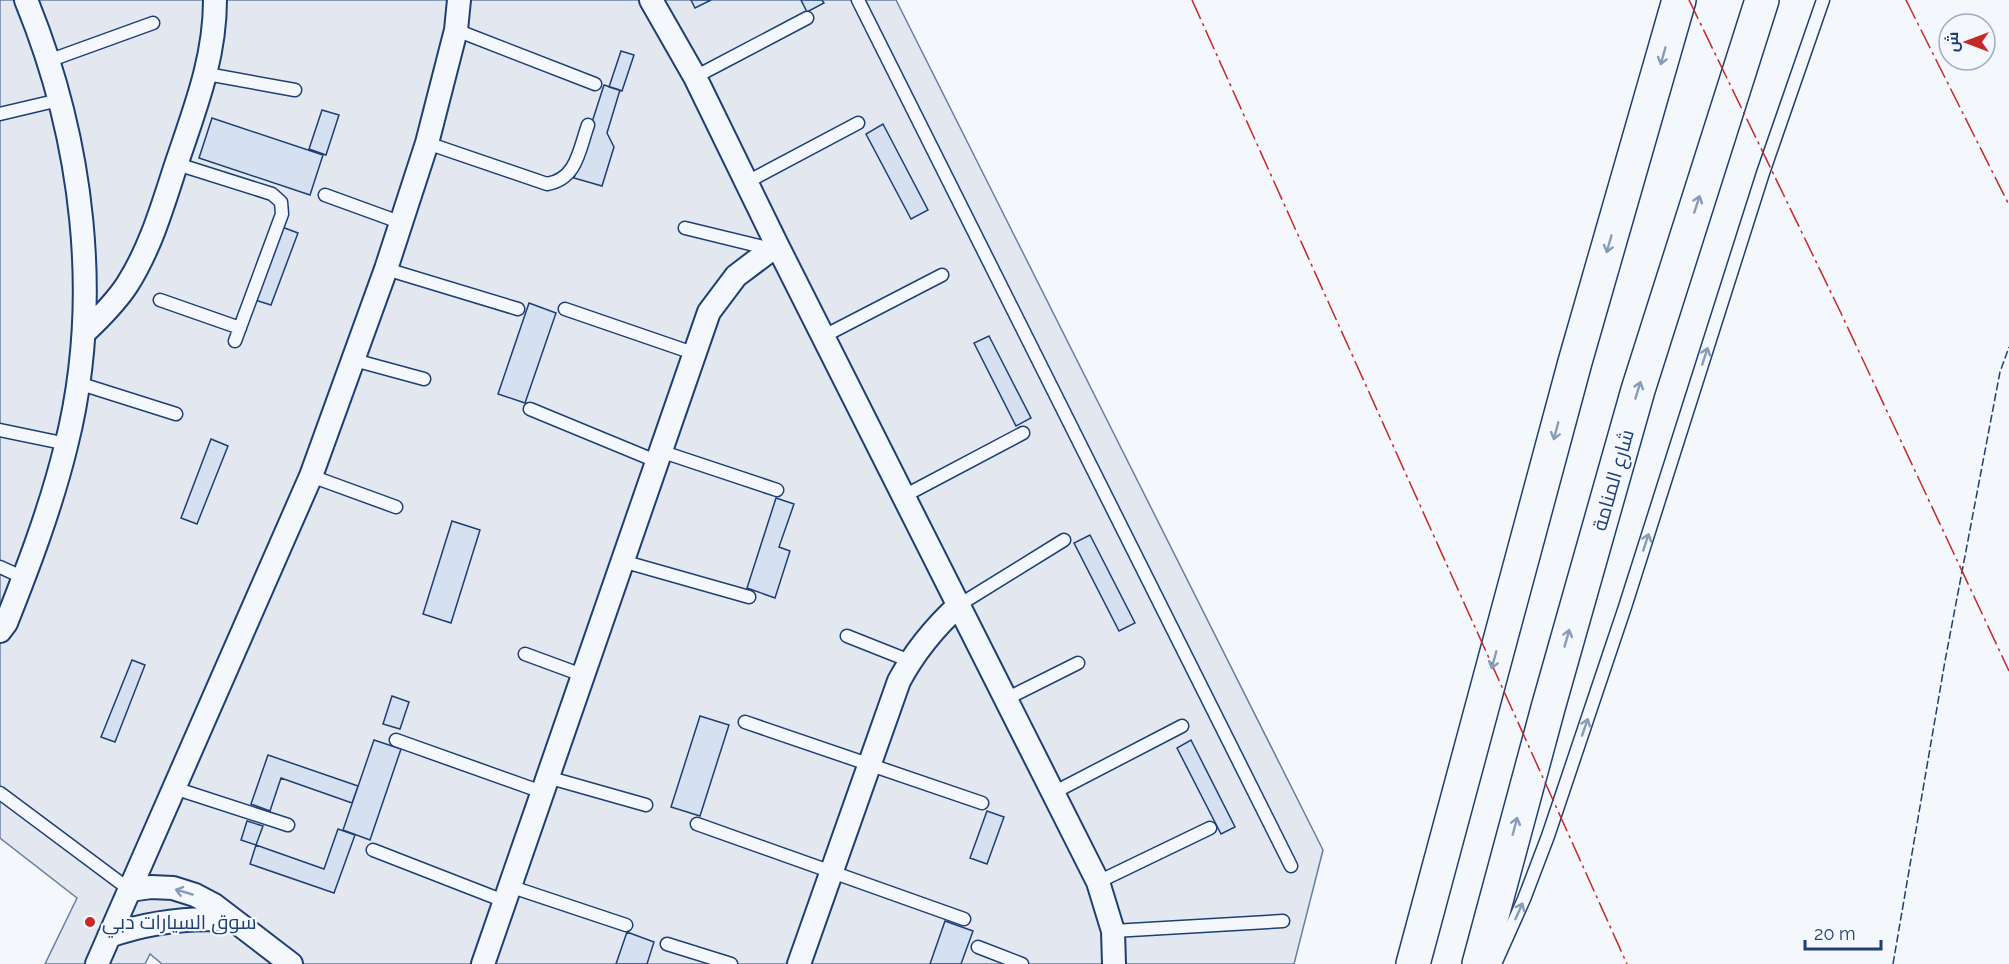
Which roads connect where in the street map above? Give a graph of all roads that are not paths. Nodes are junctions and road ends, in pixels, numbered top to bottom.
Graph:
1 (26, 0) edge
2 (215, 0) edge
3 (652, 0) edge
4 (858, 0) edge
5 (1679, 0) edge
6 (1762, 0) edge
7 (1823, 0) edge
8 (459, 1) edge
9 (807, 18) dead end
10 (153, 23) dead end
11 (456, 30) junction
12 (48, 61) junction
13 (207, 74) junction
14 (695, 77) junction
15 (596, 84) dead end
16 (295, 90) dead end
17 (59, 100) junction
18 (0, 114) edge
19 (858, 123) dead end
20 (588, 125) dead end
21 (427, 143) junction
22 (177, 164) junction
23 (747, 182) junction
24 (325, 195) dead end
25 (402, 223) junction
26 (685, 228) dead end
27 (774, 247) junction
28 (386, 269) junction
29 (942, 275) dead end
30 (160, 300) dead end
31 (518, 309) dead end
32 (565, 309) dead end
33 (240, 328) junction
34 (84, 333) junction
35 (824, 336) junction
36 (235, 341) dead end
37 (693, 353) junction
38 (354, 360) junction
39 (424, 379) dead end
40 (78, 383) junction
41 (530, 409) dead end
42 (176, 414) dead end
43 (0, 430) edge
44 (1023, 433) dead end
45 (67, 444) junction
46 (658, 456) junction
47 (311, 476) junction
48 (777, 490) dead end
49 (904, 496) junction
50 (396, 507) dead end
51 (1064, 540) dead end
52 (621, 561) junction
53 (0, 567) edge
54 (24, 578) junction
55 (749, 597) dead end
56 (959, 605) junction
57 (0, 631) edge
58 (847, 636) dead end
59 (525, 654) dead end
60 (910, 661) junction
61 (1078, 663) dead end
62 (582, 675) junction
63 (1006, 699) junction
64 (745, 722) dead end
65 (1182, 726) dead end
66 (396, 740) dead end
67 (869, 764) junction
68 (544, 784) junction
69 (174, 788) junction
70 (0, 793) edge
71 (1053, 793) junction
72 (982, 803) dead end
73 (646, 805) dead end
74 (698, 824) dead end
75 (288, 825) dead end
76 (1210, 828) dead end
77 (373, 850) dead end
78 (1291, 866) dead end
79 (831, 872) junction
80 (1098, 882) junction
81 (129, 890) junction
82 (507, 893) junction
83 (231, 920) junction
84 (964, 920) dead end
85 (1283, 921) dead end
86 (626, 925) dead end
87 (1113, 931) junction
88 (109, 936) junction
89 (667, 944) dead end
90 (978, 947) dead end
91 (97, 964) edge
92 (291, 964) edge
93 (483, 964) edge
94 (731, 964) edge
95 (799, 964) edge
96 (1022, 964) edge
97 (1114, 964) edge
98 (1413, 964) edge
99 (1479, 964) edge
100 (1495, 964) edge

1 - 12 street
2 - 13 street
3 - 14 street
4 - 78 lane
5 -> 98 main road
99 -> 6 main road, شارع المنامة
100 -> 7 lane
8 - 11 street
9 - 14 lane
10 - 12 lane
11 - 15 lane
11 - 21 street
12 - 17 street
13 - 16 lane
13 - 22 street
14 - 23 street
17 - 18 lane
17 - 34 street
19 - 23 lane
20 - 21 lane
21 - 25 street
22 - 33 lane
22 - 34 street
23 - 27 street
24 - 25 lane
25 - 28 street
26 - 27 lane
27 - 35 street
27 - 37 street
28 - 31 lane
28 - 38 street
29 - 35 lane
30 - 33 lane
32 - 37 lane
33 - 36 lane
34 - 40 street
35 - 49 street
37 - 46 street
38 - 39 lane
38 - 47 street
40 - 42 lane
40 - 45 street
41 - 46 lane
43 - 45 lane
44 - 49 lane
45 - 54 street
46 - 48 lane
46 - 52 street
47 - 50 lane
47 - 69 street
49 - 56 street
51 - 56 lane
52 - 55 lane
52 - 62 street
53 - 54 lane
54 - 57 street
56 - 60 street
56 - 63 street
58 - 60 lane
59 - 62 lane
60 - 67 street
61 - 63 lane
62 - 68 street
63 - 71 street
64 - 67 lane
65 - 71 lane
66 - 68 lane
67 - 72 lane
67 - 79 street
68 - 73 lane
68 - 82 street
69 - 75 lane
69 - 81 street
70 - 81 lane
71 - 80 street
74 - 79 lane
76 - 80 lane
77 - 82 lane
79 - 84 lane
79 - 95 street
80 - 87 street
83 -> 81 street
81 - 88 street
82 - 86 lane
82 - 93 street
83 - 88 street
83 - 92 street
85 - 87 lane
87 - 97 street
88 - 91 street
89 - 94 lane
90 - 96 lane

